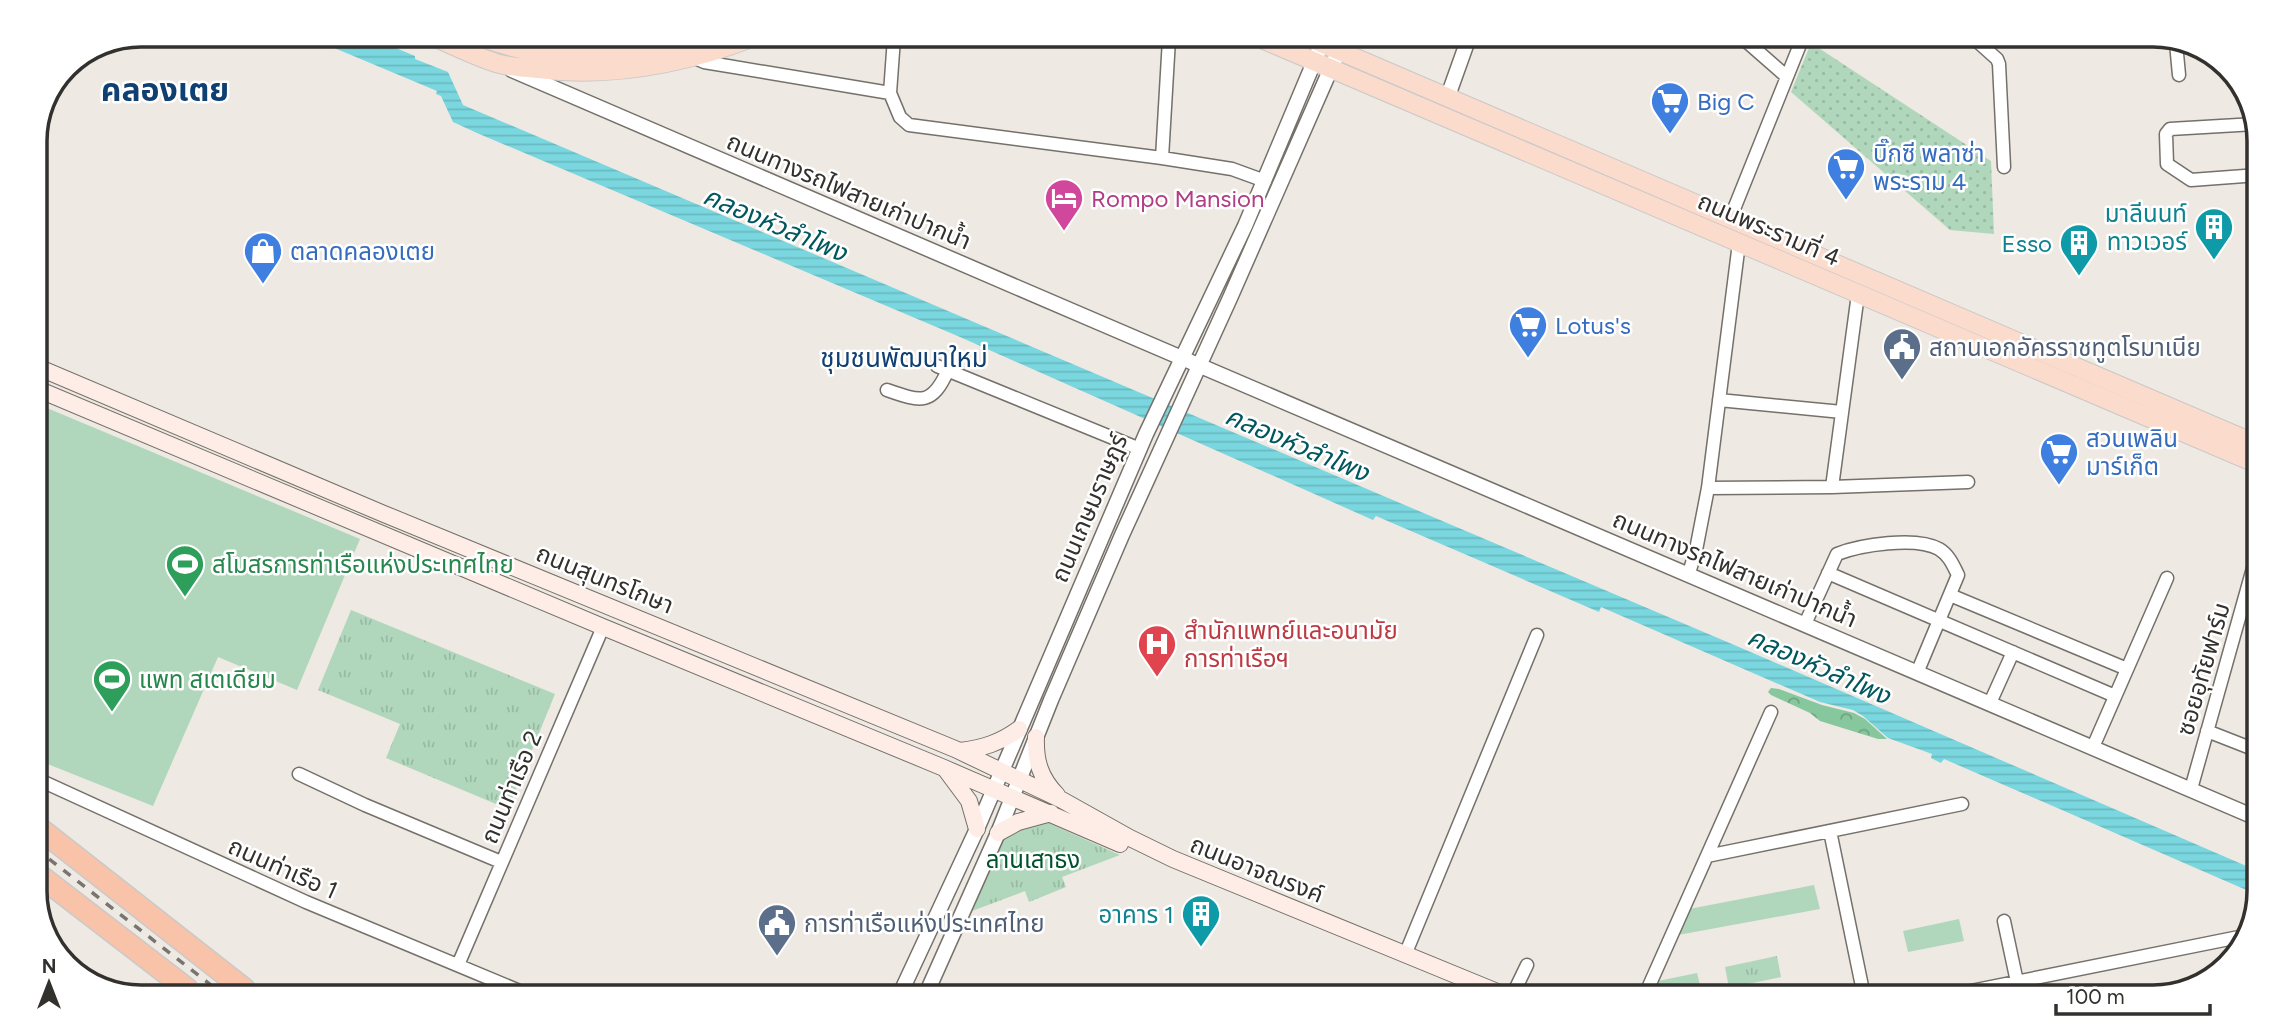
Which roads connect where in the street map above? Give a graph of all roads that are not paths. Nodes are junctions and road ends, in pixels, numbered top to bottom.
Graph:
1 (457, 47) edge
2 (516, 47) edge
3 (672, 47) edge
4 (726, 47) edge
5 (893, 47) edge
6 (1169, 47) edge
7 (1280, 47) edge
8 (1325, 47) edge
9 (1332, 47) edge
10 (1466, 47) edge
11 (1753, 47) edge
12 (1799, 47) edge
13 (1984, 47) edge
14 (2177, 51) edge
15 (695, 58) junction
16 (498, 64) junction
17 (1322, 65) junction
18 (2179, 75) dead end
19 (1787, 77) junction
20 (890, 93) junction
21 (1448, 96) junction
22 (2245, 125) edge
23 (1162, 158) junction
24 (2004, 167) dead end
25 (2247, 176) edge
26 (1265, 181) junction
27 (1245, 226) junction
28 (1726, 228) junction
29 (1259, 232) junction
30 (1740, 243) junction
31 (1858, 294) junction
32 (1181, 359) junction
33 (1198, 366) junction
34 (47, 371) edge
35 (47, 382) edge
36 (887, 390) dead end
37 (47, 393) edge
38 (1719, 400) junction
39 (1842, 412) junction
40 (2247, 440) edge
41 (1139, 449) junction
42 (2247, 460) edge
43 (279, 469) junction
44 (1968, 482) dead end
45 (1832, 487) junction
46 (1709, 488) junction
47 (1093, 557) junction
48 (1110, 564) junction
49 (1689, 573) junction
50 (1828, 573) junction
51 (2167, 578) dead end
52 (1950, 595) junction
53 (2247, 607) edge
54 (1939, 620) junction
55 (1805, 624) junction
56 (603, 627) junction
57 (1537, 635) dead end
58 (2013, 652) junction
59 (2127, 669) junction
60 (1917, 673) junction
61 (2115, 696) junction
62 (1990, 704) junction
63 (1771, 712) dead end
64 (1019, 729) junction
65 (2207, 731) junction
66 (1036, 737) junction
67 (2093, 747) junction
68 (2247, 747) edge
69 (960, 751) junction
70 (944, 768) junction
71 (1002, 769) junction
72 (299, 774) dead end
73 (1019, 778) junction
74 (47, 783) edge
75 (2191, 789) junction
76 (994, 790) junction
77 (1012, 797) junction
78 (1062, 800) junction
79 (1962, 804) dead end
80 (1051, 813) junction
81 (2247, 814) edge
82 (977, 829) junction
83 (1830, 831) junction
84 (47, 834) edge
85 (998, 834) junction
86 (1707, 856) junction
87 (501, 862) junction
88 (47, 881) edge
89 (2004, 921) dead end
90 (2234, 938) edge
91 (1405, 954) junction
92 (458, 965) junction
93 (1527, 965) dead end
94 (2017, 982) junction
95 (182, 985) edge
96 (239, 985) edge
97 (505, 985) edge
98 (904, 985) edge
99 (930, 985) edge
100 (1459, 985) edge
101 (1480, 985) edge
102 (1517, 985) edge
103 (1649, 985) edge
104 (1862, 985) edge
105 (2002, 985) edge
106 (2018, 985) edge

1 - 16 main road
2 - 3 main road
4 - 15 main road
5 - 20 street
6 - 23 street
7 - 17 main road, ถนนพระรามที่ 4
8 - 17 street, ถนนเกษมราษฎร์
9 - 21 main road, ถนนพระรามที่ 4
10 - 21 street
11 - 19 street
12 - 19 street
13 - 24 street
14 - 18 street
15 - 16 main road
15 - 20 street
16 - 32 street, ถนนทางรถไฟสายเก่าปากน้ำ
17 - 26 street, ถนนเกษมราษฎร์
17 - 28 main road, ถนนพระรามที่ 4
17 - 29 street, ถนนเกษมราษฎร์
19 - 28 street
20 - 23 street
21 - 28 main road, ถนนพระรามที่ 4
22 - 25 street
23 - 26 street
26 - 27 street, ถนนเกษมราษฎร์
27 - 29 street
27 - 32 street, ถนนเกษมราษฎร์
28 - 30 main road, ถนนพระรามที่ 4
28 - 40 main road, ถนนพระรามที่ 4
29 - 33 street, ถนนเกษมราษฎร์
30 - 31 main road, ถนนพระรามที่ 4
30 - 38 street
31 - 39 street
31 - 42 main road, ถนนพระรามที่ 4
32 - 33 street, ถนนทางรถไฟสายเก่าปากน้ำ
32 - 41 street, ถนนเกษมราษฎร์
33 - 48 street, ถนนเกษมราษฎร์
33 - 49 street, ถนนทางรถไฟสายเก่าปากน้ำ
34 - 43 main road, ถนนสุนทรโกษา
35 - 43 main road
36 - 41 street
37 - 56 main road, ถนนสุนทรโกษา
38 - 39 street
38 - 46 street
39 - 45 street
41 - 47 street, ถนนเกษมราษฎร์
43 - 69 main road, ถนนสุนทรโกษา
44 - 45 street
45 - 46 street
46 - 49 street
47 - 48 street
47 - 64 street, ถนนเกษมราษฎร์
48 - 66 street, ถนนเกษมราษฎร์
49 - 55 street, ถนนทางรถไฟสายเก่าปากน้ำ
50 - 52 street
50 - 54 street
50 - 55 street
51 - 59 street
52 - 54 street
52 - 59 street
53 - 65 street, ซอยอุทัยฟาร์ม
54 - 58 street
54 - 60 street
55 - 60 street, ถนนทางรถไฟสายเก่าปากน้ำ
56 - 70 main road, ถนนสุนทรโกษา
56 - 87 street, ถนนท่าเรือ 2
57 - 91 street
58 - 61 street
58 - 62 street
59 - 61 street
60 - 62 street, ถนนทางรถไฟสายเก่าปากน้ำ
61 - 67 street
62 - 67 street, ถนนทางรถไฟสายเก่าปากน้ำ
63 - 86 street
64 - 69 main road
64 - 71 street, ถนนเกษมราษฎร์
65 - 68 street
65 - 75 street, ซอยอุทัยฟาร์ม
66 - 73 street, ถนนเกษมราษฎร์
66 - 78 main road
67 - 75 street, ถนนทางรถไฟสายเก่าปากน้ำ
69 - 71 main road, ถนนสุนทรโกษา
70 - 76 main road, ถนนสุนทรโกษา
70 - 82 main road
71 - 73 main road, ถนนอาจณรงค์
71 - 76 street, ถนนเกษมราษฎร์
72 - 87 street
73 - 77 street, ถนนเกษมราษฎร์
73 - 78 main road, ถนนอาจณรงค์
74 - 92 street, ถนนท่าเรือ 1
75 - 81 street, ถนนทางรถไฟสายเก่าปากน้ำ
76 - 77 main road, ถนนอาจณรงค์
76 - 82 street, ถนนเกษมราษฎร์
77 - 80 main road, ถนนอาจณรงค์
77 - 85 street, ถนนเกษมราษฎร์
78 - 91 main road, ถนนอาจณรงค์
79 - 83 street
80 - 85 main road
80 - 100 main road, ถนนอาจณรงค์
82 - 98 street, ถนนเกษมราษฎร์
83 - 86 street
83 - 104 street
84 - 96 highway
85 - 99 street, ถนนเกษมราษฎร์
86 - 103 street
87 - 92 street, ถนนท่าเรือ 2
88 - 95 highway
89 - 94 street
90 - 94 street
91 - 101 main road, ถนนอาจณรงค์
92 - 97 street, ถนนท่าเรือ 1
93 - 102 street
94 - 105 street
94 - 106 street

